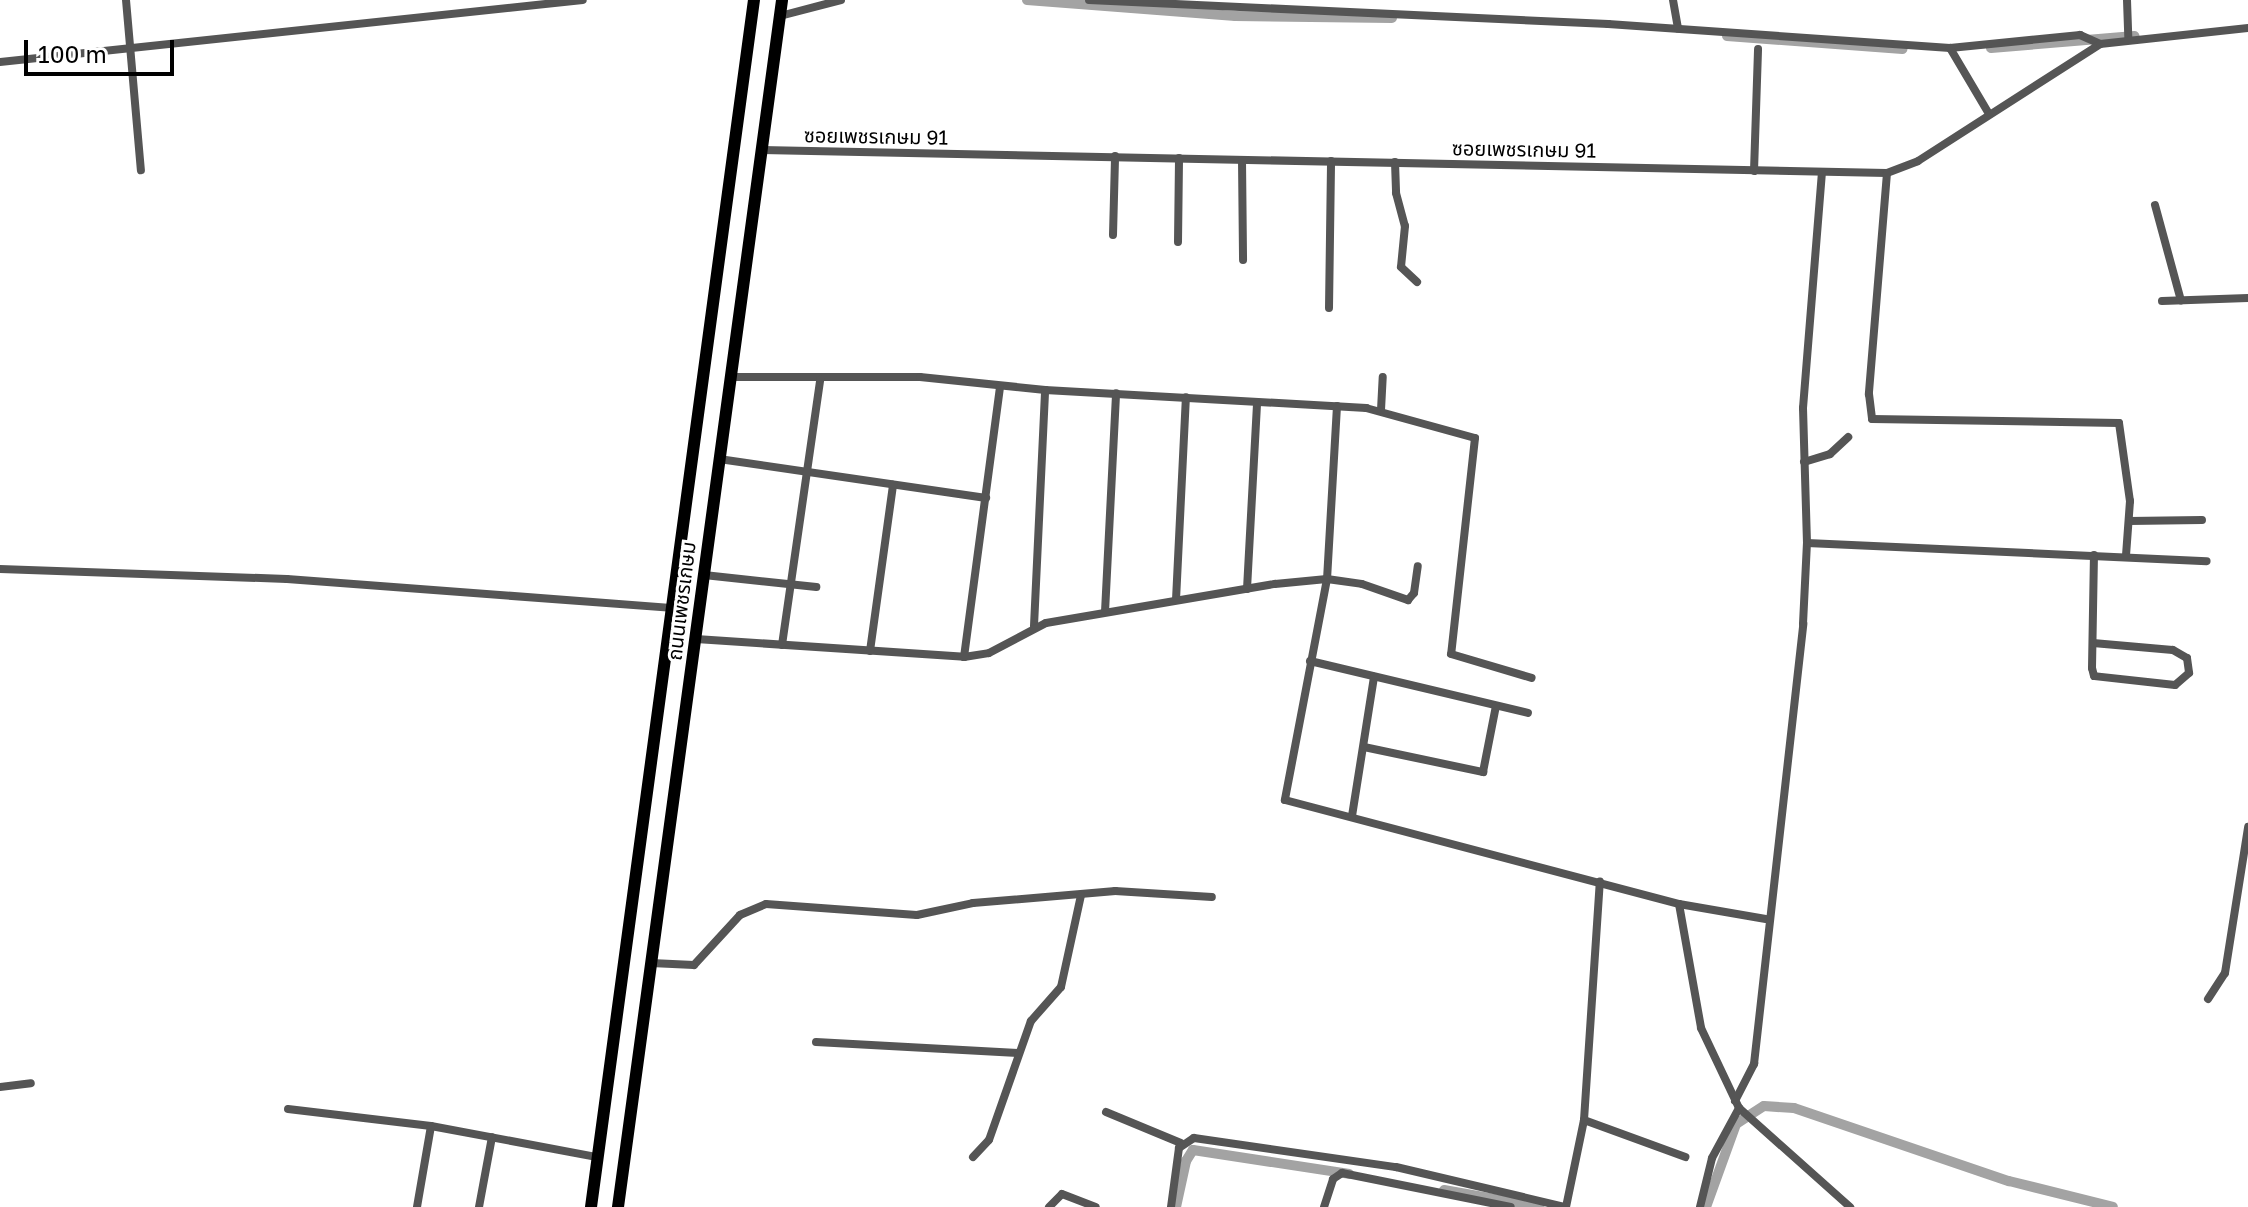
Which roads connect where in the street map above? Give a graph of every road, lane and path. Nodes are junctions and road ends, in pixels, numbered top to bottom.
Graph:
1 (126, 0) edge
2 (583, 0) edge
3 (754, 0) edge
4 (782, 0) edge
5 (841, 0) edge
6 (1089, 0) edge
7 (1673, 0) edge
8 (2127, 0) edge
9 (780, 16) junction
10 (2248, 28) edge
11 (1678, 29) junction
12 (2128, 38) junction
13 (2100, 44) junction
14 (131, 47) junction
15 (1950, 48) junction
16 (1758, 49) dead end
17 (0, 62) edge
18 (1989, 114) junction
19 (762, 150) junction
20 (1115, 156) junction
21 (1179, 158) junction
22 (1242, 160) junction
23 (1331, 161) junction
24 (1395, 162) junction
25 (141, 170) dead end
26 (1754, 171) junction
27 (1822, 173) junction
28 (1887, 173) junction
29 (2155, 205) dead end
30 (1113, 235) dead end
31 (1178, 242) dead end
32 (1243, 260) dead end
33 (1417, 282) dead end
34 (2248, 298) edge
35 (2162, 301) dead end
36 (2181, 301) junction
37 (1329, 308) dead end
38 (732, 377) junction
39 (1383, 377) dead end
40 (820, 380) junction
41 (1000, 387) junction
42 (1045, 390) junction
43 (1116, 393) junction
44 (1186, 397) junction
45 (1257, 404) junction
46 (1337, 406) junction
47 (1381, 410) junction
48 (1848, 437) dead end
49 (719, 459) junction
50 (1804, 462) junction
51 (807, 472) junction
52 (893, 485) junction
53 (986, 498) junction
54 (2202, 520) dead end
55 (2129, 521) junction
56 (1807, 543) junction
57 (2094, 555) junction
58 (2126, 556) junction
59 (2207, 561) dead end
60 (1418, 566) dead end
61 (0, 569) edge
62 (704, 575) junction
63 (1327, 579) junction
64 (790, 585) junction
65 (816, 587) dead end
66 (1247, 589) junction
67 (1176, 600) junction
68 (671, 608) junction
69 (1105, 612) junction
70 (1034, 626) junction
71 (696, 639) junction
72 (2093, 643) junction
73 (782, 645) junction
74 (870, 651) junction
75 (964, 657) junction
76 (1310, 661) junction
77 (1374, 677) junction
78 (1532, 678) dead end
79 (1496, 706) junction
80 (1528, 713) dead end
81 (1364, 747) junction
82 (1352, 816) junction
83 (2248, 827) edge
84 (1600, 882) junction
85 (1081, 895) junction
86 (1212, 897) dead end
87 (1679, 904) junction
88 (1766, 919) junction
89 (651, 963) junction
90 (2208, 999) dead end
91 (816, 1042) dead end
92 (1018, 1053) junction
93 (31, 1083) dead end
94 (0, 1087) edge
95 (1739, 1106) junction
96 (288, 1109) dead end
97 (1106, 1112) dead end
98 (1584, 1120) junction
99 (431, 1126) junction
100 (492, 1137) junction
101 (1181, 1143) junction
102 (597, 1157) junction
103 (973, 1157) dead end
104 (1685, 1157) dead end
105 (417, 1207) edge
106 (479, 1207) edge
107 (591, 1207) edge
108 (618, 1207) edge
109 (1049, 1207) edge
110 (1096, 1207) edge
111 (1171, 1207) edge
112 (1324, 1207) edge
113 (1511, 1207) edge
114 (1566, 1207) edge
115 (1700, 1207) edge
116 (1850, 1207) edge

1 - 14 street
2 - 14 street
3 - 68 main road, ถนนเพชรเกษม
4 - 9 main road, ถนนเพชรเกษม
5 - 9 street
6 - 11 street
7 - 11 street
8 - 12 street
9 - 19 main road, ถนนเพชรเกษม
10 - 12 street, ซอยเพชรเกษม 91
11 - 15 street
12 - 13 street, ซอยเพชรเกษม 91
13 - 15 street
13 - 18 street, ซอยเพชรเกษม 91
14 - 17 street
14 - 25 street
15 - 18 street
16 - 26 street
18 - 28 street, ซอยเพชรเกษม 91
19 - 20 street, ซอยเพชรเกษม 91
19 - 38 main road, ถนนเพชรเกษม
20 - 21 street, ซอยเพชรเกษม 91
20 - 30 street
21 - 22 street, ซอยเพชรเกษม 91
21 - 31 street
22 - 23 street, ซอยเพชรเกษม 91
22 - 32 street
23 - 24 street, ซอยเพชรเกษม 91
23 - 37 street
24 - 26 street, ซอยเพชรเกษม 91
24 - 33 street
26 - 27 street, ซอยเพชรเกษม 91
27 - 28 street, ซอยเพชรเกษม 91
27 - 50 street
28 - 55 street
29 - 36 street
34 - 36 street
35 - 36 street
38 - 40 street
38 - 49 main road, ถนนเพชรเกษม
39 - 47 street
40 - 41 street
40 - 51 street
41 - 42 street
41 - 53 street
42 - 43 street
42 - 70 street
43 - 44 street
43 - 69 street
44 - 45 street
44 - 67 street
45 - 46 street
45 - 66 street
46 - 47 street
46 - 63 street
47 - 78 street
48 - 50 street
49 - 51 street
49 - 62 main road, ถนนเพชรเกษม
50 - 56 street
51 - 52 street
51 - 64 street
52 - 53 street
52 - 74 street
53 - 75 street
54 - 55 street
55 - 58 street
56 - 57 street
56 - 88 street
57 - 58 street
57 - 72 street
58 - 59 street
60 - 63 street
61 - 68 street
62 - 64 street
62 - 71 main road, ถนนเพชรเกษม
63 - 66 street
63 - 76 street
64 - 65 street
64 - 73 street
66 - 67 street
67 - 69 street
68 - 102 main road, ถนนเพชรเกษม
69 - 70 street
70 - 75 street
71 - 73 street
71 - 89 main road, ถนนเพชรเกษม
72 - 72 street
73 - 74 street
74 - 75 street
76 - 77 street
76 - 82 street
77 - 79 street
77 - 81 street
79 - 80 street
79 - 81 street
81 - 82 street
82 - 84 street
83 - 90 street
84 - 87 street
84 - 98 street
85 - 86 street
85 - 89 street
85 - 92 street
87 - 88 street
87 - 95 street
88 - 95 street
89 - 108 main road, ถนนเพชรเกษม
91 - 92 street
92 - 103 street
93 - 94 street
95 - 115 street
95 - 116 street
96 - 99 street
97 - 101 street
98 - 104 street
98 - 114 street
99 - 100 street
99 - 105 street
100 - 102 street
100 - 106 street
101 - 111 street
101 - 114 street
102 - 107 main road, ถนนเพชรเกษม
109 - 110 street
112 - 113 street

